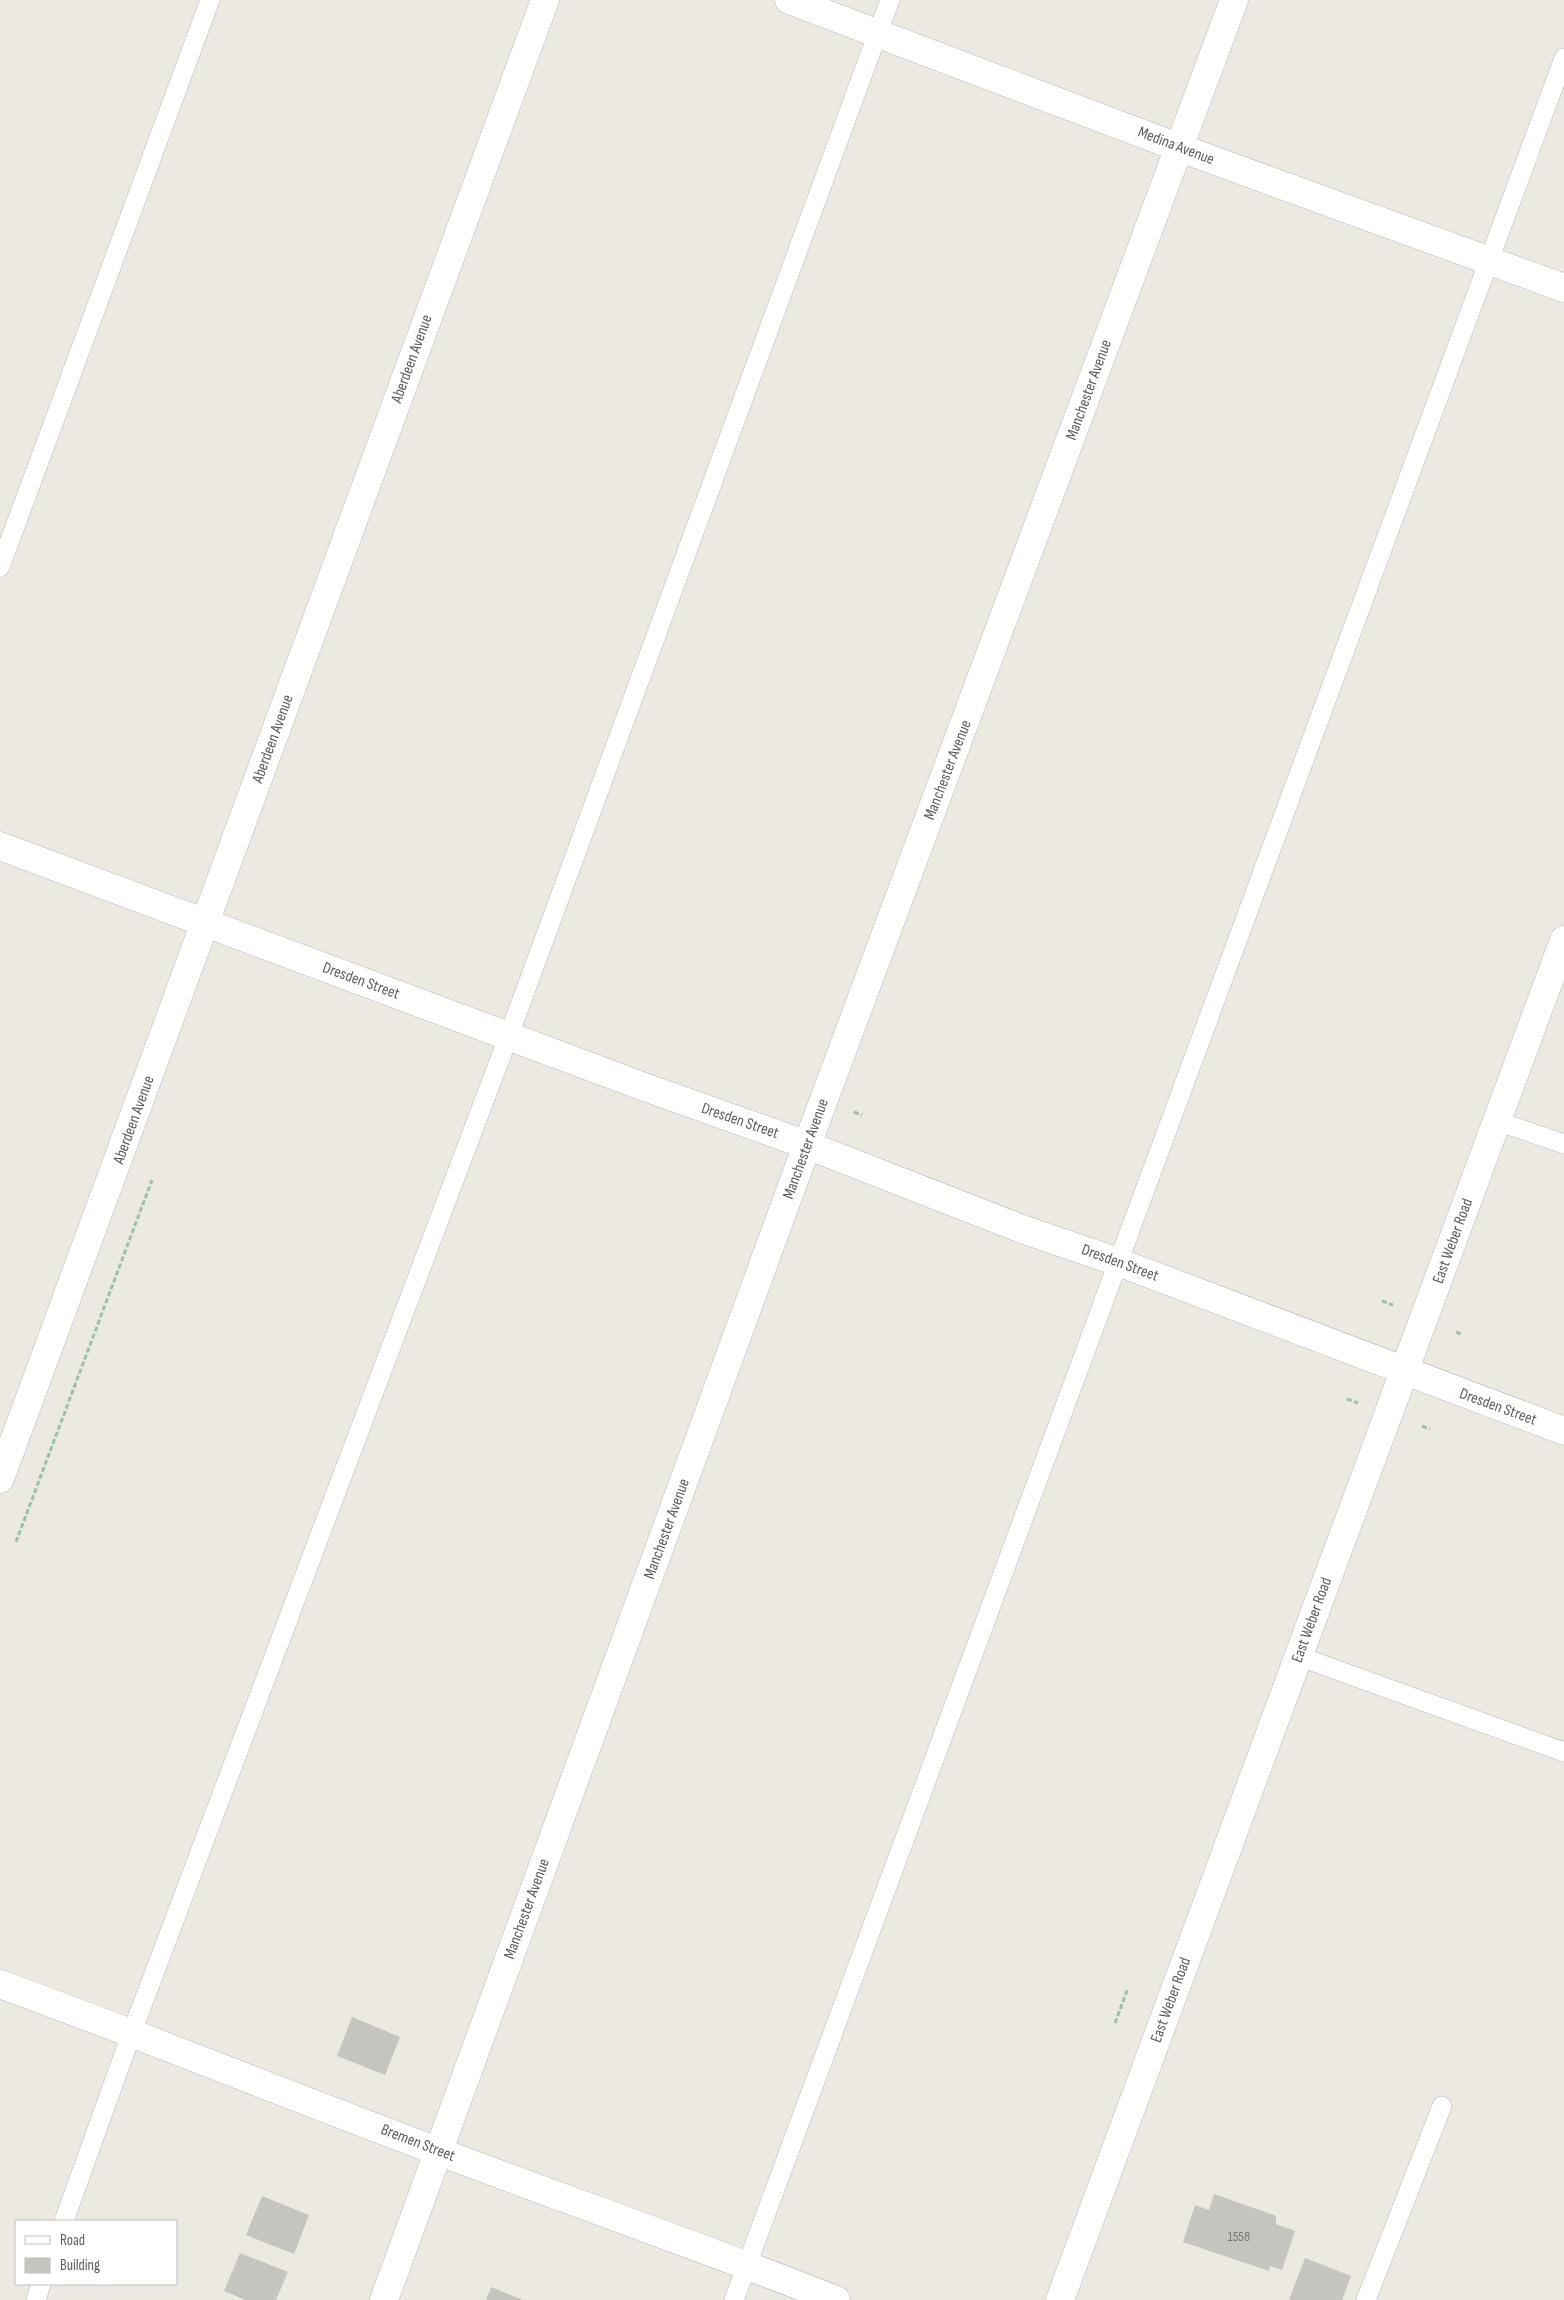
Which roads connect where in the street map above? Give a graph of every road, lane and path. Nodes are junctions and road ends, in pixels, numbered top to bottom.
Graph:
1 (210, 0) edge
2 (545, 0) edge
3 (789, 0) edge
4 (890, 0) edge
5 (1234, 0) edge
6 (877, 33) junction
7 (1564, 58) edge
8 (1180, 148) junction
9 (1489, 260) junction
10 (1564, 288) edge
11 (0, 567) edge
12 (0, 846) edge
13 (206, 923) junction
14 (1564, 940) edge
15 (509, 1036) junction
16 (1497, 1121) junction
17 (1564, 1144) edge
18 (808, 1145) junction
19 (152, 1180) dead end
20 (1118, 1262) junction
21 (1382, 1301) dead end
22 (1398, 1307) dead end
23 (1456, 1332) dead end
24 (1461, 1334) dead end
25 (1404, 1372) junction
26 (1422, 1426) dead end
27 (1430, 1429) dead end
28 (1564, 1431) edge
29 (0, 1478) edge
30 (16, 1542) dead end
31 (1298, 1656) junction
32 (1564, 1752) edge
33 (0, 1984) edge
34 (1128, 1988) dead end
35 (1115, 2023) dead end
36 (132, 2032) junction
37 (1442, 2106) dead end
38 (438, 2151) junction
39 (64, 2220) edge
40 (747, 2264) junction
41 (42, 2285) edge
42 (36, 2300) edge
43 (384, 2300) edge
44 (734, 2300) edge
45 (836, 2300) edge
46 (1060, 2300) edge
47 (1366, 2300) edge

1 - 11 lane
2 - 13 street, Aberdeen Avenue
3 - 6 street, Medina Avenue
4 - 6 lane
5 - 8 street, Manchester Avenue
6 - 8 street, Medina Avenue
6 - 15 lane
7 - 9 lane
8 - 9 street, Medina Avenue
8 - 18 street, Manchester Avenue
9 - 10 street, Medina Avenue
9 - 20 lane
12 - 13 street, Dresden Street
13 - 15 street, Dresden Street
13 - 29 street, Aberdeen Avenue
14 - 16 street, East Weber Road
15 - 18 street, Dresden Street
15 - 36 lane
16 - 17 lane
16 - 25 street, East Weber Road
18 - 20 street, Dresden Street
18 - 38 street, Manchester Avenue
19 - 30 path
20 - 25 street, Dresden Street
20 - 40 lane
21 - 22 path
23 - 24 path
25 - 28 street, Dresden Street
25 - 31 street, East Weber Road
26 - 27 path
31 - 32 lane
31 - 46 street, East Weber Road
33 - 36 street, Bremen Street
34 - 35 path
36 - 38 street, Bremen Street
36 - 39 lane
37 - 47 lane
38 - 40 street, Bremen Street
38 - 43 street, Manchester Avenue
40 - 44 lane
40 - 45 street, Bremen Street
41 - 42 lane

